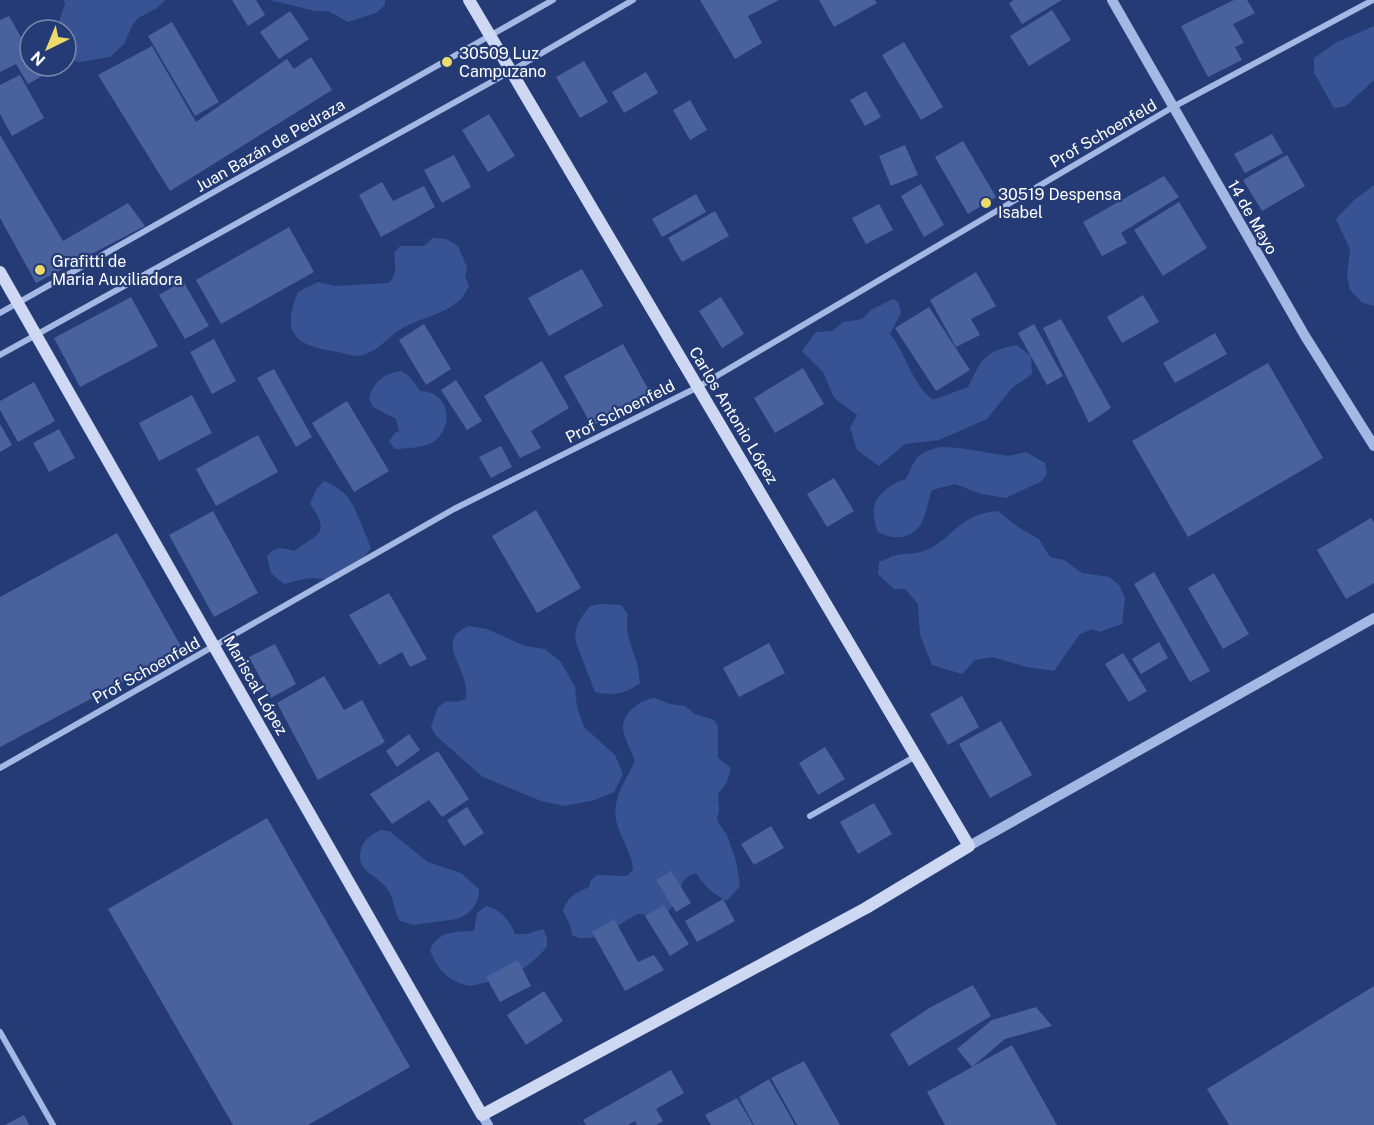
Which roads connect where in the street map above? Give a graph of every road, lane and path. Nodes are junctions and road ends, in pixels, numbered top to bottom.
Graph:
1 (469, 0) edge
2 (553, 0) edge
3 (633, 0) edge
4 (1112, 0) edge
5 (1374, 0) edge
6 (490, 36) junction
7 (511, 71) junction
8 (1173, 107) junction
9 (0, 272) edge
10 (18, 303) junction
11 (0, 313) edge
12 (36, 335) junction
13 (0, 355) edge
14 (698, 387) junction
15 (1374, 446) edge
16 (1374, 618) edge
17 (215, 647) junction
18 (916, 756) junction
19 (0, 768) edge
20 (810, 816) dead end
21 (969, 846) junction
22 (0, 1032) edge
23 (485, 1120) edge
24 (53, 1125) edge

1 - 6 main road, Carlos Antonio López
2 - 6 street, Juan Bazán de Pedraza
3 - 7 street
4 - 8 street, 14 de Mayo
5 - 8 street, Prof Schoenfeld
6 - 7 main road, Carlos Antonio López
6 - 10 street, Juan Bazán de Pedraza
7 - 12 street
7 - 14 main road, Carlos Antonio López
8 - 14 street, Prof Schoenfeld
8 - 15 street, 14 de Mayo
9 - 10 main road, Mariscal López
10 - 11 street, Juan Bazán de Pedraza
10 - 12 main road, Mariscal López
12 - 13 street
12 - 17 main road, Mariscal López
14 - 17 street, Prof Schoenfeld
14 - 18 main road, Carlos Antonio López
16 - 21 street
17 - 19 street, Prof Schoenfeld
17 - 23 main road, Mariscal López
18 - 20 street
18 - 21 main road, Carlos Antonio López
21 - 23 main road
22 - 24 street

